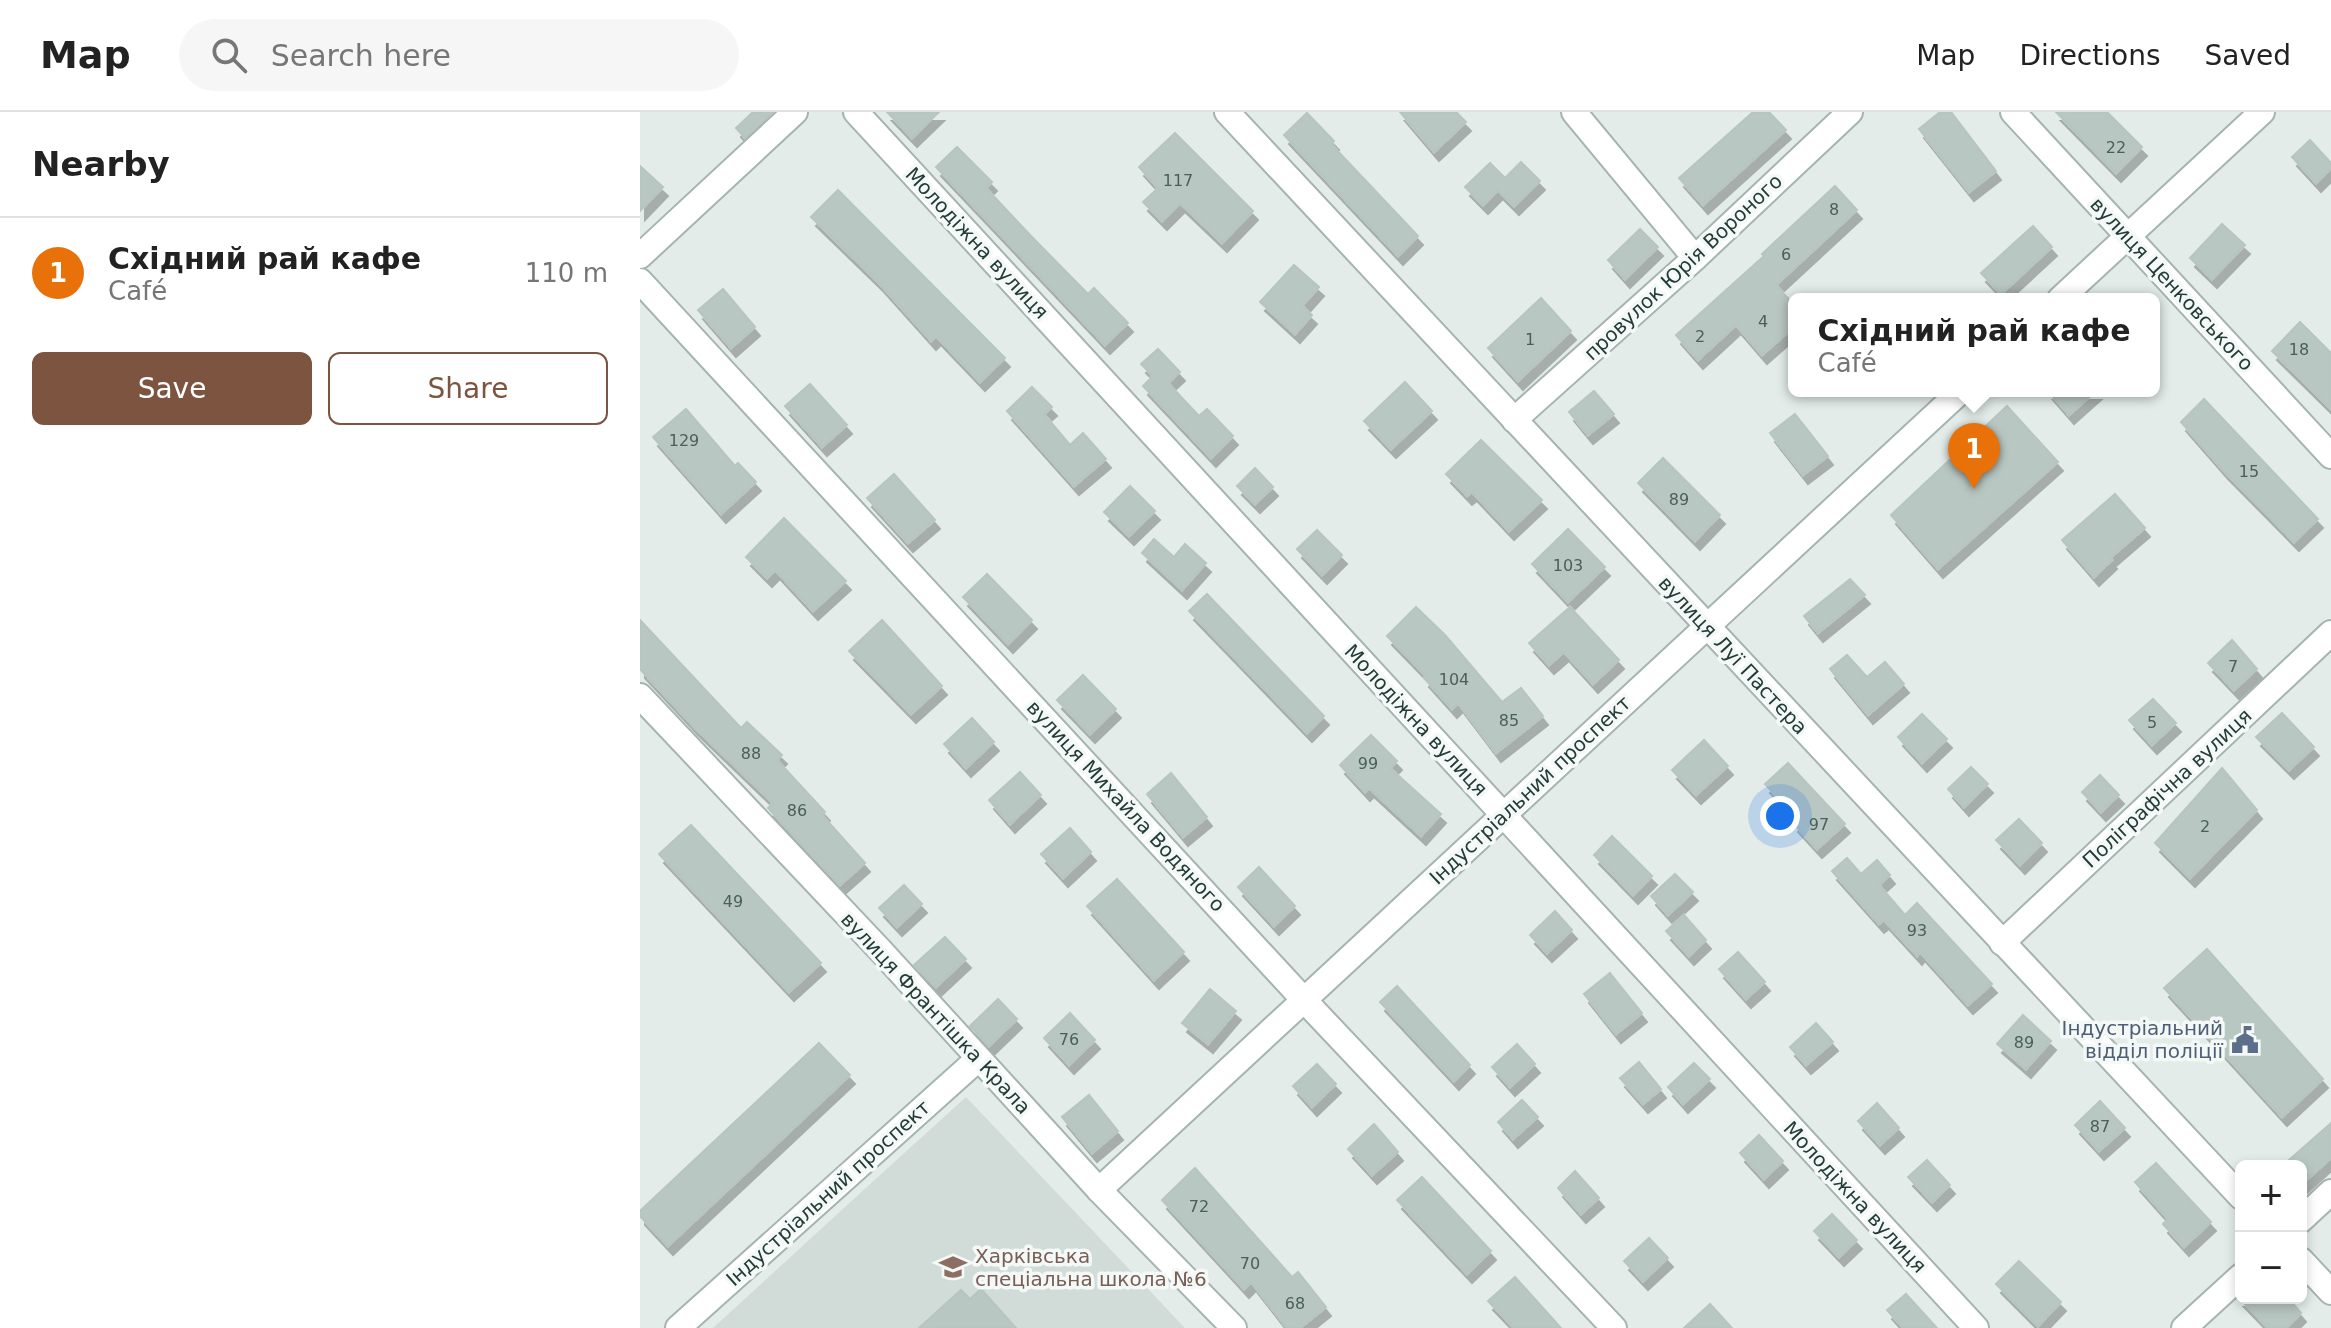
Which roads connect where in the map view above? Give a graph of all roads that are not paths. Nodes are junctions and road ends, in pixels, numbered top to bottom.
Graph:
1 (795, 112) edge
2 (856, 112) edge
3 (1227, 112) edge
4 (1574, 112) edge
5 (1850, 112) edge
6 (2013, 112) edge
7 (2262, 112) edge
8 (2129, 236) junction
9 (640, 256) edge
10 (1695, 258) junction
11 (640, 281) edge
12 (2067, 293) edge
13 (1955, 397) edge
14 (1514, 420) junction
15 (2331, 456) edge
16 (1707, 627) junction
17 (2331, 633) edge
18 (640, 696) edge
19 (1504, 815) junction
20 (2002, 943) junction
21 (1304, 1000) junction
22 (978, 1059) junction
23 (1099, 1190) junction
24 (2235, 1191) edge
25 (2331, 1192) edge
26 (2307, 1214) edge
27 (2307, 1266) edge
28 (2235, 1281) edge
29 (2331, 1292) edge
30 (678, 1328) edge
31 (1234, 1328) edge
32 (1614, 1328) edge
33 (1976, 1328) edge
34 (2184, 1328) edge

1 - 9 street
2 - 19 street, Молодіжна вулиця
3 - 14 street, вулиця Луї Пастера
4 - 10 street
5 - 10 street, провулок Юрія Вороного
6 - 8 street, вулиця Ценковського
7 - 8 street
8 - 12 street
8 - 15 street, вулиця Ценковського
10 - 14 street, провулок Юрія Вороного
11 - 21 street, вулиця Михайла Водяного
13 - 16 street, Індустріальний проспект
14 - 16 street, вулиця Луї Пастера
16 - 19 street, Індустріальний проспект
16 - 20 street, вулиця Луї Пастера
17 - 20 street, Поліграфічна вулиця
18 - 22 street, вулиця Франтішка Крала
19 - 21 street, Індустріальний проспект
19 - 33 street, Молодіжна вулиця
20 - 24 street, вулиця Луї Пастера
21 - 23 street, Індустріальний проспект
21 - 32 street, вулиця Михайла Водяного
22 - 23 street, вулиця Франтішка Крала
22 - 30 street, Індустріальний проспект
23 - 31 street, вулиця Франтішка Крала
25 - 26 street
27 - 29 street
28 - 34 street

